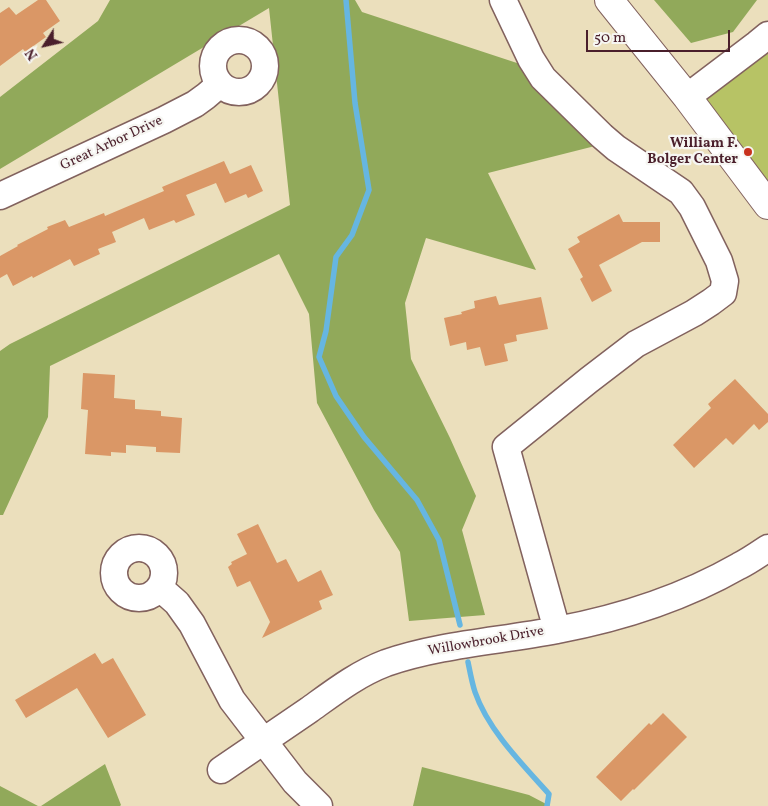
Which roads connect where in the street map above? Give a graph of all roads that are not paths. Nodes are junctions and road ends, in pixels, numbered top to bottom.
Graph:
1 (503, 0) edge
2 (610, 0) edge
3 (768, 35) edge
4 (220, 84) dead end
5 (686, 98) junction
6 (0, 196) edge
7 (768, 206) edge
8 (768, 548) edge
9 (160, 588) dead end
10 (557, 630) junction
11 (263, 742) junction
12 (221, 770) dead end
13 (319, 806) edge

1 - 10 street
2 - 5 main road
3 - 5 street
4 - 6 street, Great Arbor Drive
5 - 7 main road
8 - 10 street, Willowbrook Drive
9 - 11 street
10 - 11 street, Willowbrook Drive
11 - 12 street, Willowbrook Drive
11 - 13 street

